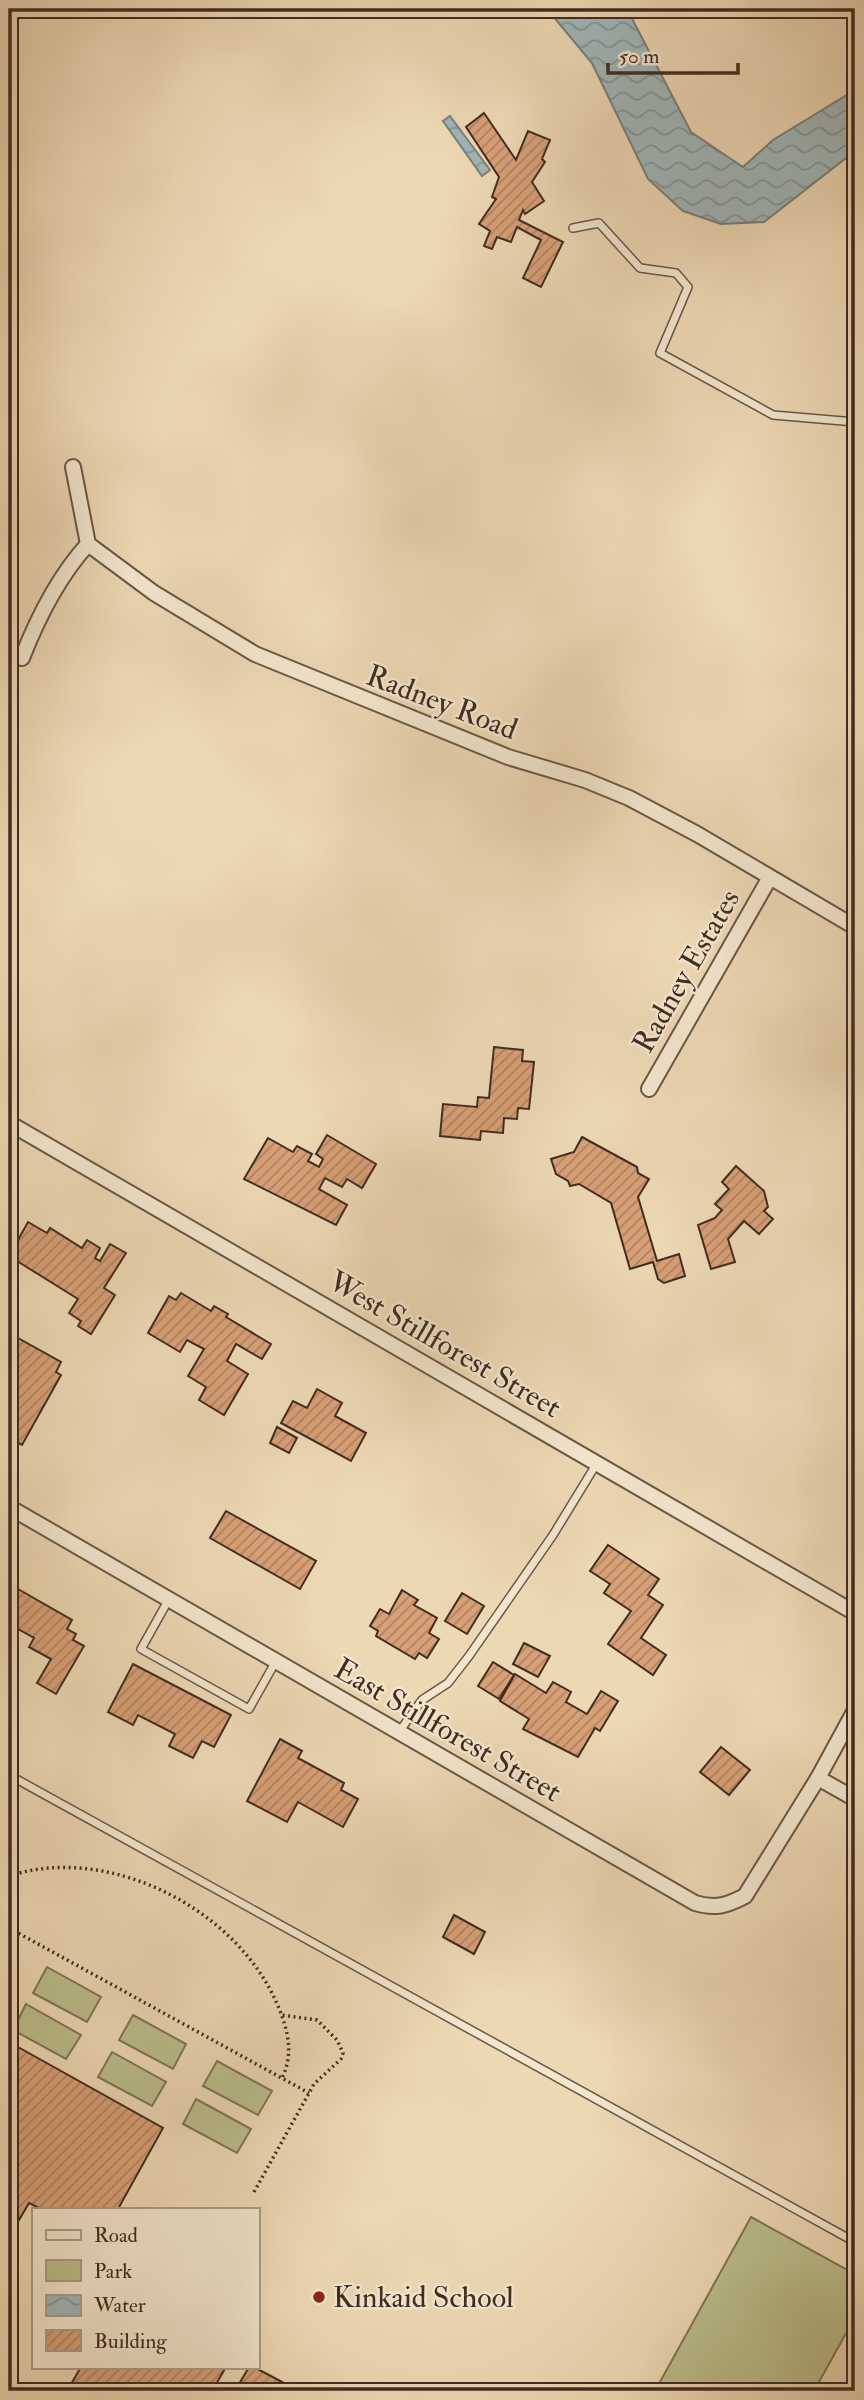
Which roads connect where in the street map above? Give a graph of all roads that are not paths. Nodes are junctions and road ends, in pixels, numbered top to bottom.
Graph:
1 (573, 228) dead end
2 (855, 422) edge
3 (73, 467) dead end
4 (88, 544) junction
5 (22, 658) dead end
6 (769, 879) junction
7 (855, 927) edge
8 (649, 1089) dead end
9 (9, 1123) edge
10 (597, 1462) junction
11 (9, 1507) edge
12 (169, 1600) junction
13 (855, 1612) edge
14 (276, 1661) junction
15 (855, 1710) edge
16 (399, 1732) junction
17 (9, 1775) edge
18 (818, 1777) junction
19 (855, 1799) edge
20 (855, 2242) edge

1 - 2 lane
3 - 4 street
4 - 5 street
4 - 6 street, Radney Road
6 - 7 street, Radney Road
6 - 8 street, Radney Estates
9 - 10 street, West Stillforest Street
10 - 13 street, West Stillforest Street
10 - 16 lane
11 - 12 street, East Stillforest Street
12 - 14 street, East Stillforest Street
12 - 14 lane
14 - 16 street, East Stillforest Street
15 - 18 street
16 - 18 street, East Stillforest Street
17 - 20 lane
18 - 19 street

